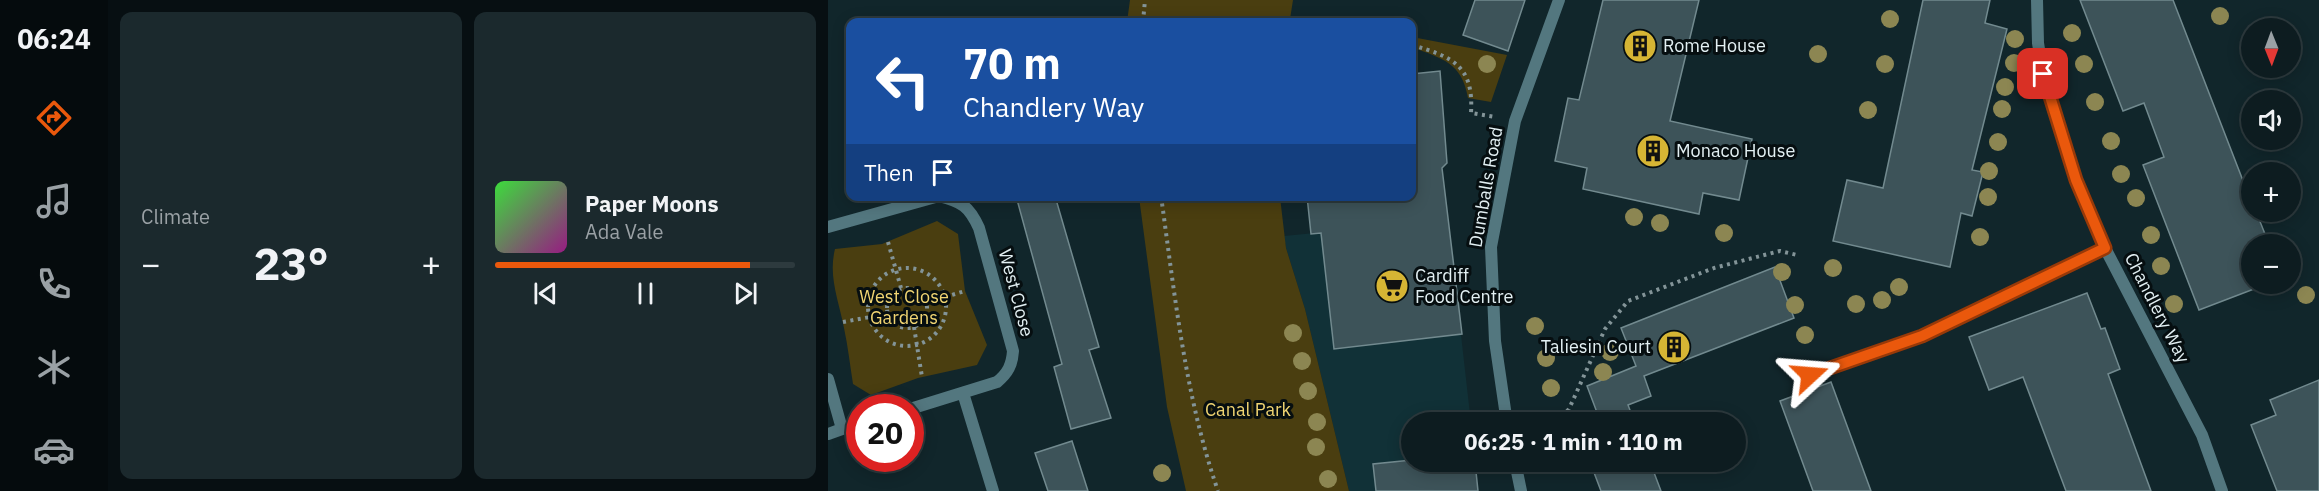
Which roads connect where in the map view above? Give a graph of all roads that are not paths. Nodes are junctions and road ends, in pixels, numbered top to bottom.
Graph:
1 (1559, 0) edge
2 (2037, 0) edge
3 (921, 201) edge
4 (959, 201) edge
5 (828, 227) edge
6 (2105, 248) junction
7 (1810, 375) dead end
8 (828, 379) edge
9 (963, 393) junction
10 (924, 405) edge
11 (1505, 412) edge
12 (846, 428) edge
13 (842, 429) junction
14 (828, 434) edge
15 (1517, 472) edge
16 (993, 491) edge
17 (1521, 491) edge
18 (2222, 491) edge

1 - 11 street, Dumballs Road
2 - 6 street, Chandlery Way
3 - 5 street, West Close
4 - 9 street, West Close
6 - 7 street
6 - 18 street, Chandlery Way
8 - 13 street
9 - 10 street, West Close
9 - 16 street
12 - 13 street
13 - 14 street
15 - 17 street

